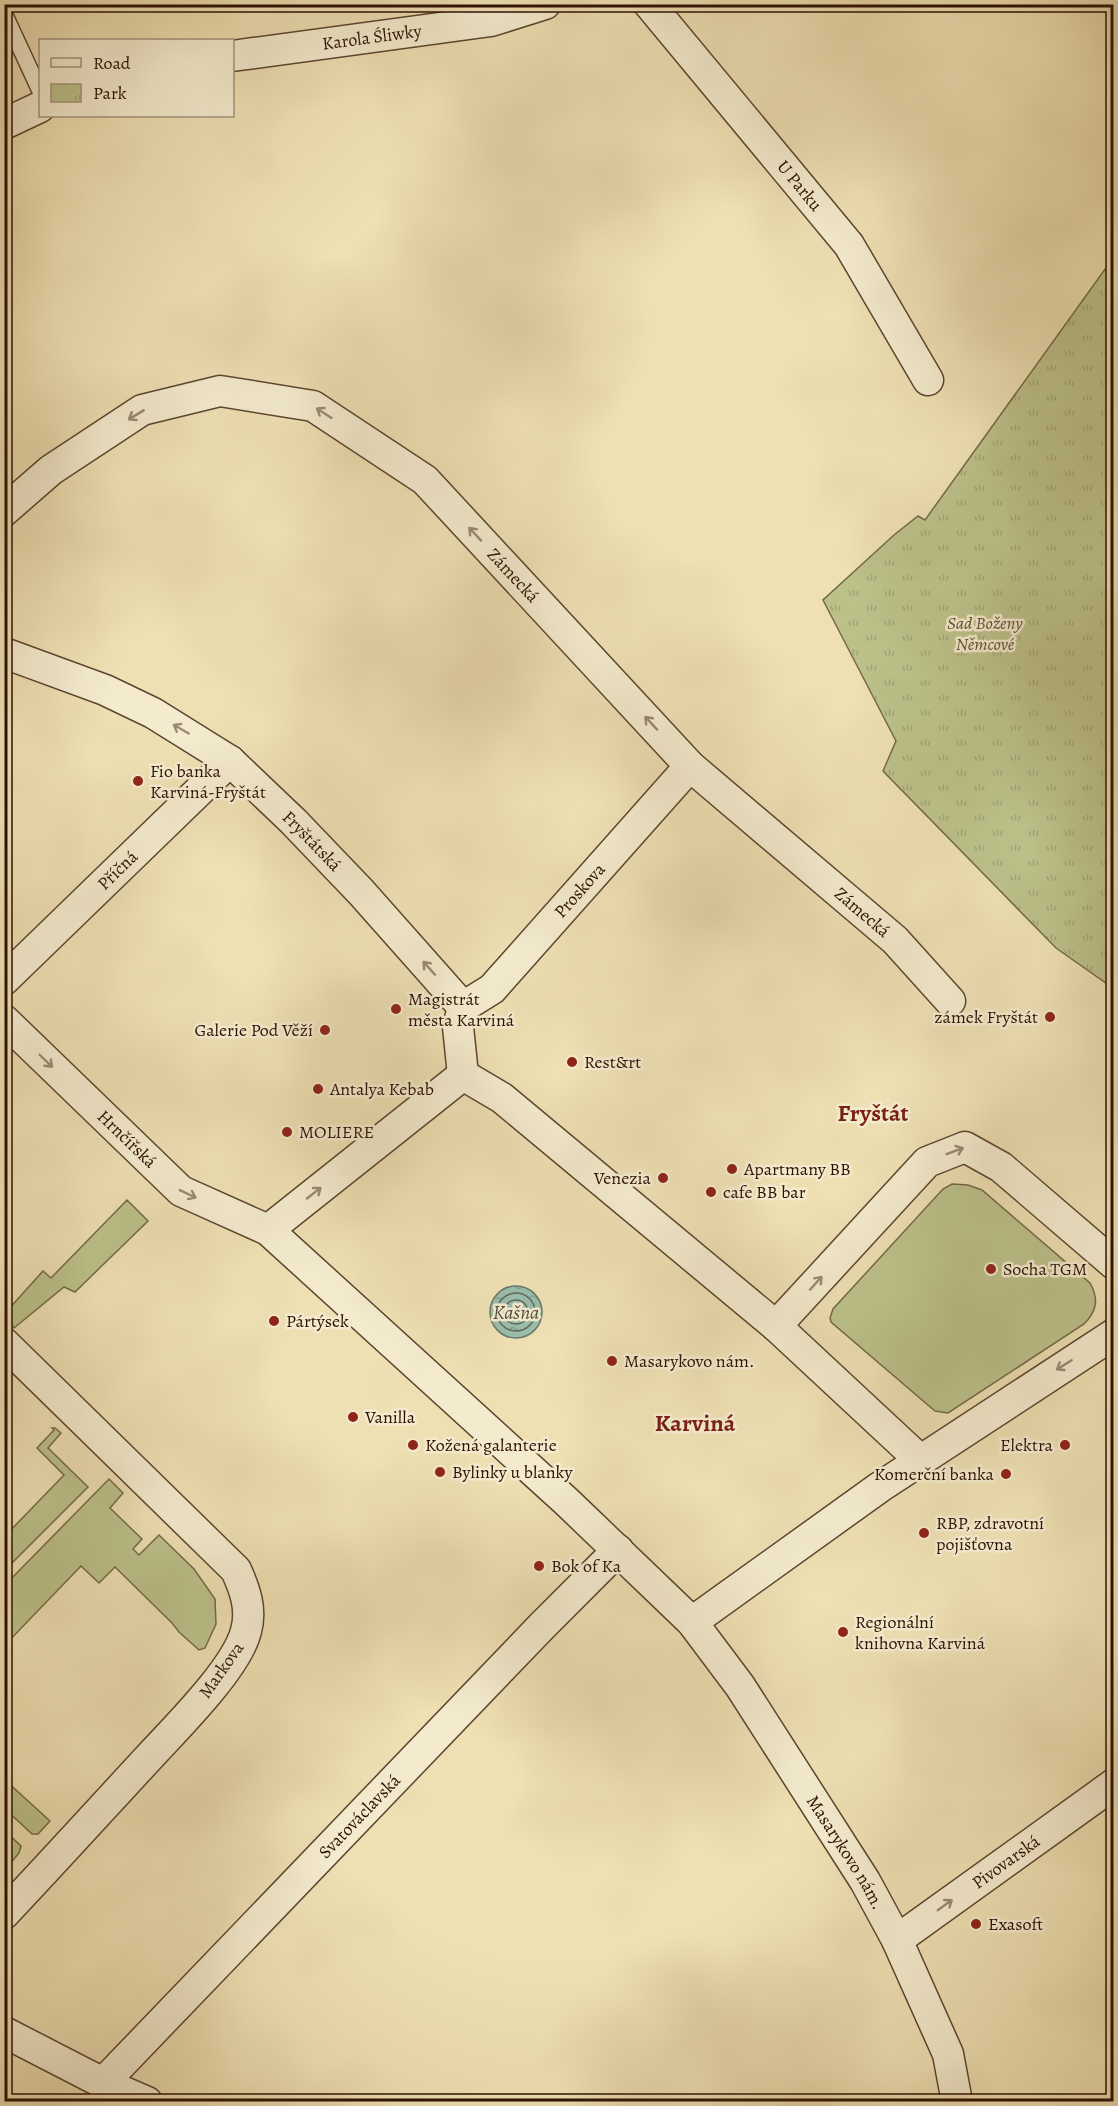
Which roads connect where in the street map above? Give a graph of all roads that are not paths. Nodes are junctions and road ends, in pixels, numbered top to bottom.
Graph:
1 (545, 4) edge
2 (649, 4) edge
3 (4, 13) edge
4 (234, 56) edge
5 (39, 89) edge
6 (39, 107) edge
7 (4, 124) edge
8 (928, 380) dead end
9 (4, 511) edge
10 (4, 653) edge
11 (230, 761) junction
12 (690, 766) junction
13 (4, 980) edge
14 (950, 1001) dead end
15 (463, 1007) junction
16 (4, 1020) edge
17 (462, 1075) junction
18 (268, 1230) junction
19 (1113, 1264) edge
20 (776, 1326) junction
21 (1113, 1334) edge
22 (4, 1343) edge
23 (920, 1460) junction
24 (618, 1550) junction
25 (692, 1622) junction
26 (1113, 1784) edge
27 (4, 1914) edge
28 (897, 1940) junction
29 (4, 2032) edge
30 (103, 2083) junction
31 (147, 2102) edge
32 (957, 2102) edge

1 - 4 street, Karola Śliwky
2 - 8 street, U Parku
3 - 5 lane
6 - 7 street
12 -> 9 street, Zámecká
11 -> 10 street, Fryštátská
11 - 13 street, Příčná
15 -> 11 street, Fryštátská
12 - 14 street, Zámecká
12 - 15 street, Proskova
15 - 17 street
16 -> 18 street, Hrnčířská
18 -> 17 street
17 - 20 street
18 - 24 street, Masarykovo nám.
20 -> 19 street
20 - 23 street
21 -> 23 street
22 - 27 street, Markova
23 - 25 street
24 - 25 street, Masarykovo nám.
24 - 30 street, Svatováclavská
25 - 28 street, Masarykovo nám.
28 -> 26 street, Pivovarská
28 - 32 street, Masarykovo nám.
29 - 30 street
30 - 31 street

